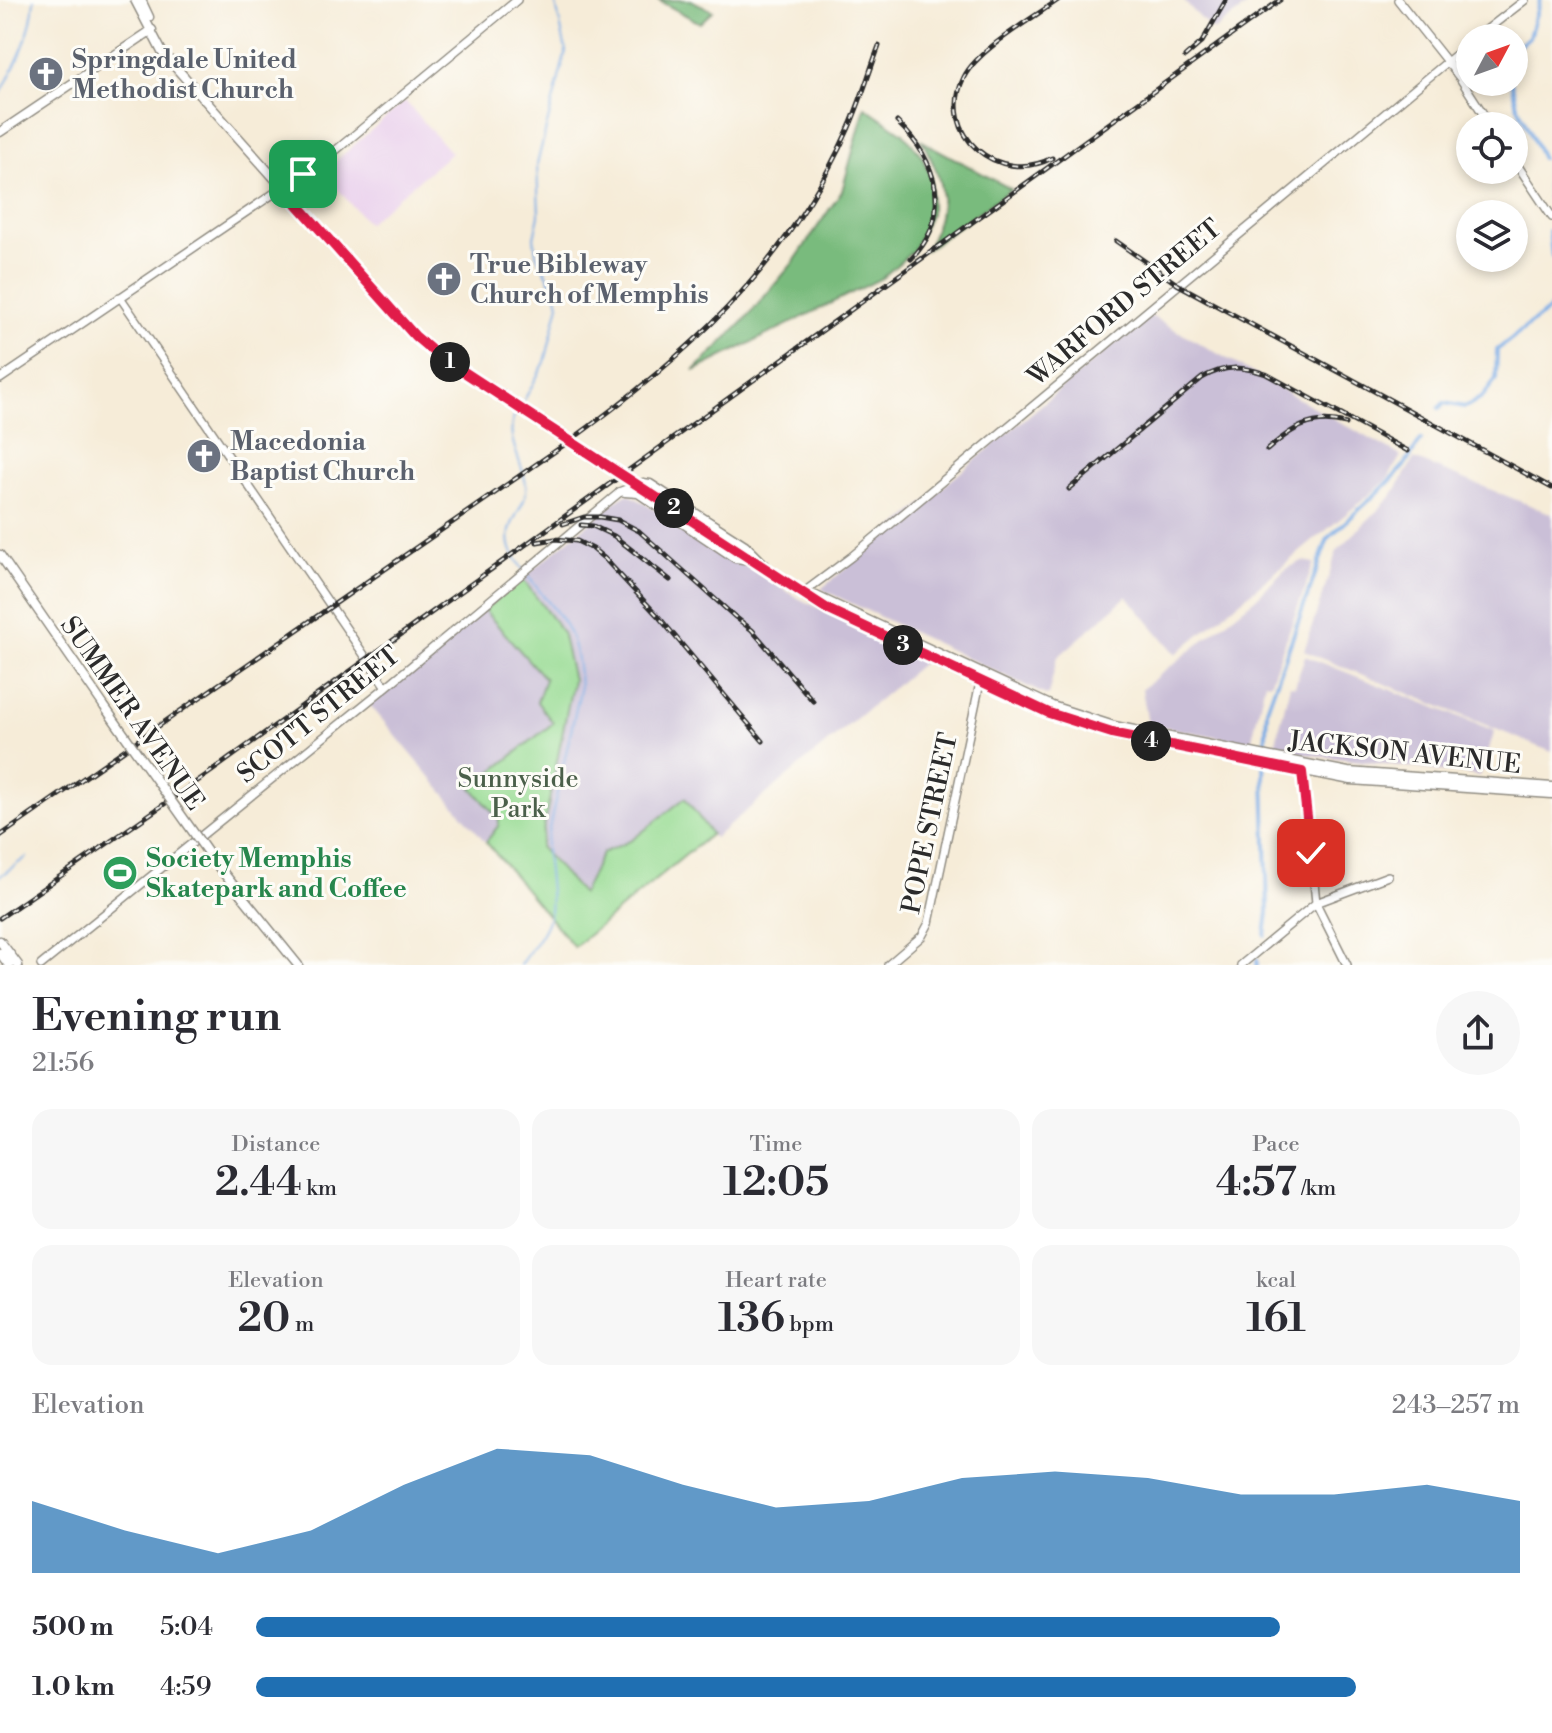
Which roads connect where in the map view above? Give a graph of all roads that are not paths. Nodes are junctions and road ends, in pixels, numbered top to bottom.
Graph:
1 (135, 0) edge
2 (141, 0) edge
3 (517, 0) edge
4 (1398, 0) edge
5 (1525, 0) edge
6 (1494, 24) edge
7 (152, 30) junction
8 (139, 38) junction
9 (155, 41) junction
10 (1456, 54) edge
11 (168, 56) junction
12 (1447, 61) junction
13 (1482, 112) edge
14 (0, 132) edge
15 (1528, 181) edge
16 (282, 187) junction
17 (1552, 217) edge
18 (120, 297) junction
19 (0, 379) edge
20 (620, 492) junction
21 (0, 555) edge
22 (753, 560) junction
23 (767, 569) junction
24 (804, 592) junction
25 (981, 678) junction
26 (386, 687) junction
27 (1303, 768) junction
28 (1552, 787) edge
29 (1552, 794) edge
30 (1388, 876) dead end
31 (1316, 903) junction
32 (0, 941) edge
33 (0, 953) edge
34 (9, 965) edge
35 (18, 965) edge
36 (41, 965) edge
37 (298, 965) edge
38 (888, 965) edge
39 (1241, 965) edge
40 (1347, 965) edge

1 - 7 main road, JACKSON AVENUE
2 - 7 main road, JACKSON AVENUE
3 - 16 main road
4 - 12 main road
5 - 6 main road
7 - 8 main road
7 - 9 main road, JACKSON AVENUE
7 - 11 main road, JACKSON AVENUE
8 - 9 main road
8 - 14 main road
9 - 11 main road, JACKSON AVENUE
10 - 12 main road, WARFORD STREET
11 - 16 main road, JACKSON AVENUE
12 - 13 main road
12 - 24 main road, WARFORD STREET
15 - 17 main road
16 - 18 main road
16 - 22 main road, JACKSON AVENUE, bridge
18 - 19 main road
18 - 26 main road
20 - 22 main road
20 - 23 main road
20 - 26 main road, SCOTT STREET
21 - 37 main road, SUMMER AVENUE, bridge
22 - 23 main road, JACKSON AVENUE
23 - 24 main road, JACKSON AVENUE
24 - 25 main road, JACKSON AVENUE
25 - 27 main road, JACKSON AVENUE
25 - 38 main road, POPE STREET
26 - 36 main road, SCOTT STREET
27 - 28 main road, JACKSON AVENUE
27 - 29 main road, JACKSON AVENUE
27 - 31 main road
30 - 31 main road
31 - 39 main road
31 - 40 main road
32 - 35 main road
33 - 34 main road

